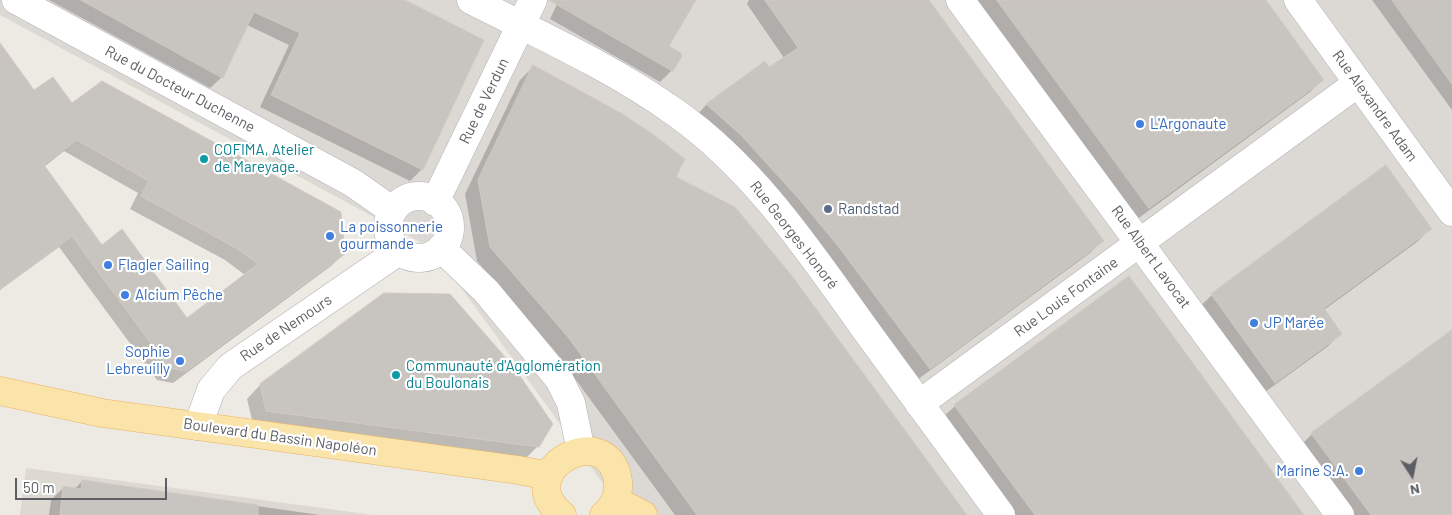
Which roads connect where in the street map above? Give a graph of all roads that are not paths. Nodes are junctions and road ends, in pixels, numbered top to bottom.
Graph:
1 (16, 0) edge
2 (471, 0) edge
3 (533, 0) edge
4 (960, 0) edge
5 (1298, 0) edge
6 (521, 25) junction
7 (1358, 83) junction
8 (435, 202) junction
9 (393, 211) junction
10 (1452, 212) edge
11 (1140, 242) junction
12 (441, 248) junction
13 (399, 251) junction
14 (4, 387) edge
15 (919, 404) junction
16 (198, 426) junction
17 (582, 451) junction
18 (549, 476) junction
19 (609, 508) edge
20 (562, 515) edge
21 (643, 515) edge
22 (1001, 515) edge
23 (1340, 515) edge

1 - 9 street, Rue du Docteur Duchenne
2 - 6 street, Rue Georges Honoré
3 - 6 street, Rue de Verdun
4 - 11 street, Rue Albert Lavocat
5 - 7 street, Rue Alexandre Adam
6 - 8 street, Rue de Verdun
6 - 15 street, Rue Georges Honoré
7 - 10 street, Rue Alexandre Adam
7 - 11 street, Rue Louis Fontaine
8 - 9 street
8 - 12 street
9 - 13 street
11 - 15 street, Rue Louis Fontaine
11 - 23 street, Rue Albert Lavocat
12 - 13 street
12 - 17 street
13 - 16 street, Rue de Nemours
14 - 16 main road, Boulevard du Bassin Napoléon
15 - 22 street, Rue Georges Honoré
16 - 18 main road, Boulevard du Bassin Napoléon
17 - 18 main road
17 - 19 main road
18 - 20 main road
19 - 21 main road

